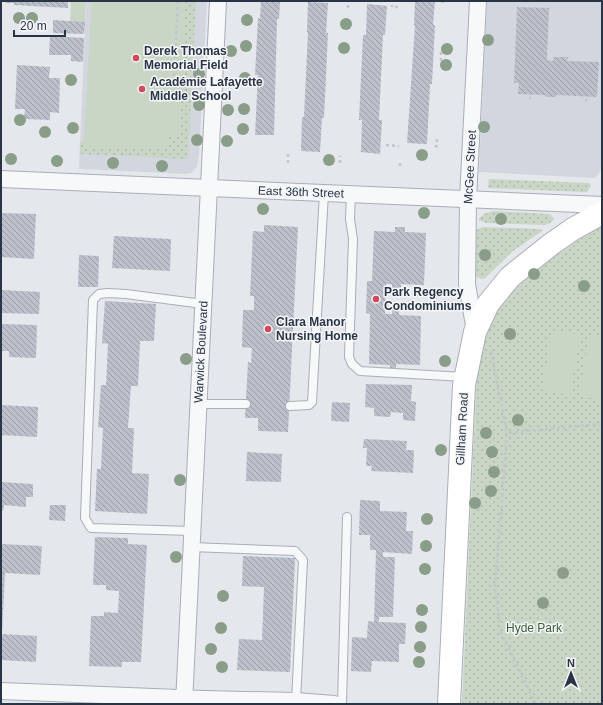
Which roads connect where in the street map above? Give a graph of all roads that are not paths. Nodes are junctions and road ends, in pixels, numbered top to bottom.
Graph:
1 (218, 1) edge
2 (478, 1) edge
3 (1, 179) edge
4 (209, 188) junction
5 (324, 193) junction
6 (351, 194) junction
7 (468, 199) junction
8 (602, 206) edge
9 (602, 213) edge
10 (203, 304) junction
11 (475, 332) junction
12 (466, 378) junction
13 (198, 404) junction
14 (246, 404) dead end
15 (290, 406) dead end
16 (347, 517) dead end
17 (192, 539) junction
18 (1, 690) edge
19 (69, 698) edge
20 (184, 701) edge
21 (296, 701) junction
22 (334, 704) edge
23 (342, 704) edge
24 (449, 704) edge

1 - 4 street, Warwick Boulevard
2 - 7 street, McGee Street
3 - 4 street, East 36th Street
4 - 5 street, East 36th Street
4 - 10 street, Warwick Boulevard
5 - 6 street, East 36th Street
5 - 15 lane
6 - 7 street, East 36th Street
6 - 12 lane
7 - 8 street, East 36th Street
7 - 11 street, McGee Street
9 - 11 main road, Gillham Road
10 - 13 street, Warwick Boulevard
10 - 17 lane
11 - 12 main road, Gillham Road
12 - 24 main road, Gillham Road
13 - 14 lane
13 - 17 street, Warwick Boulevard
16 - 23 lane
17 - 20 street, Warwick Boulevard
17 - 21 lane
18 - 19 street
19 - 20 street
20 - 21 street
21 - 22 street

